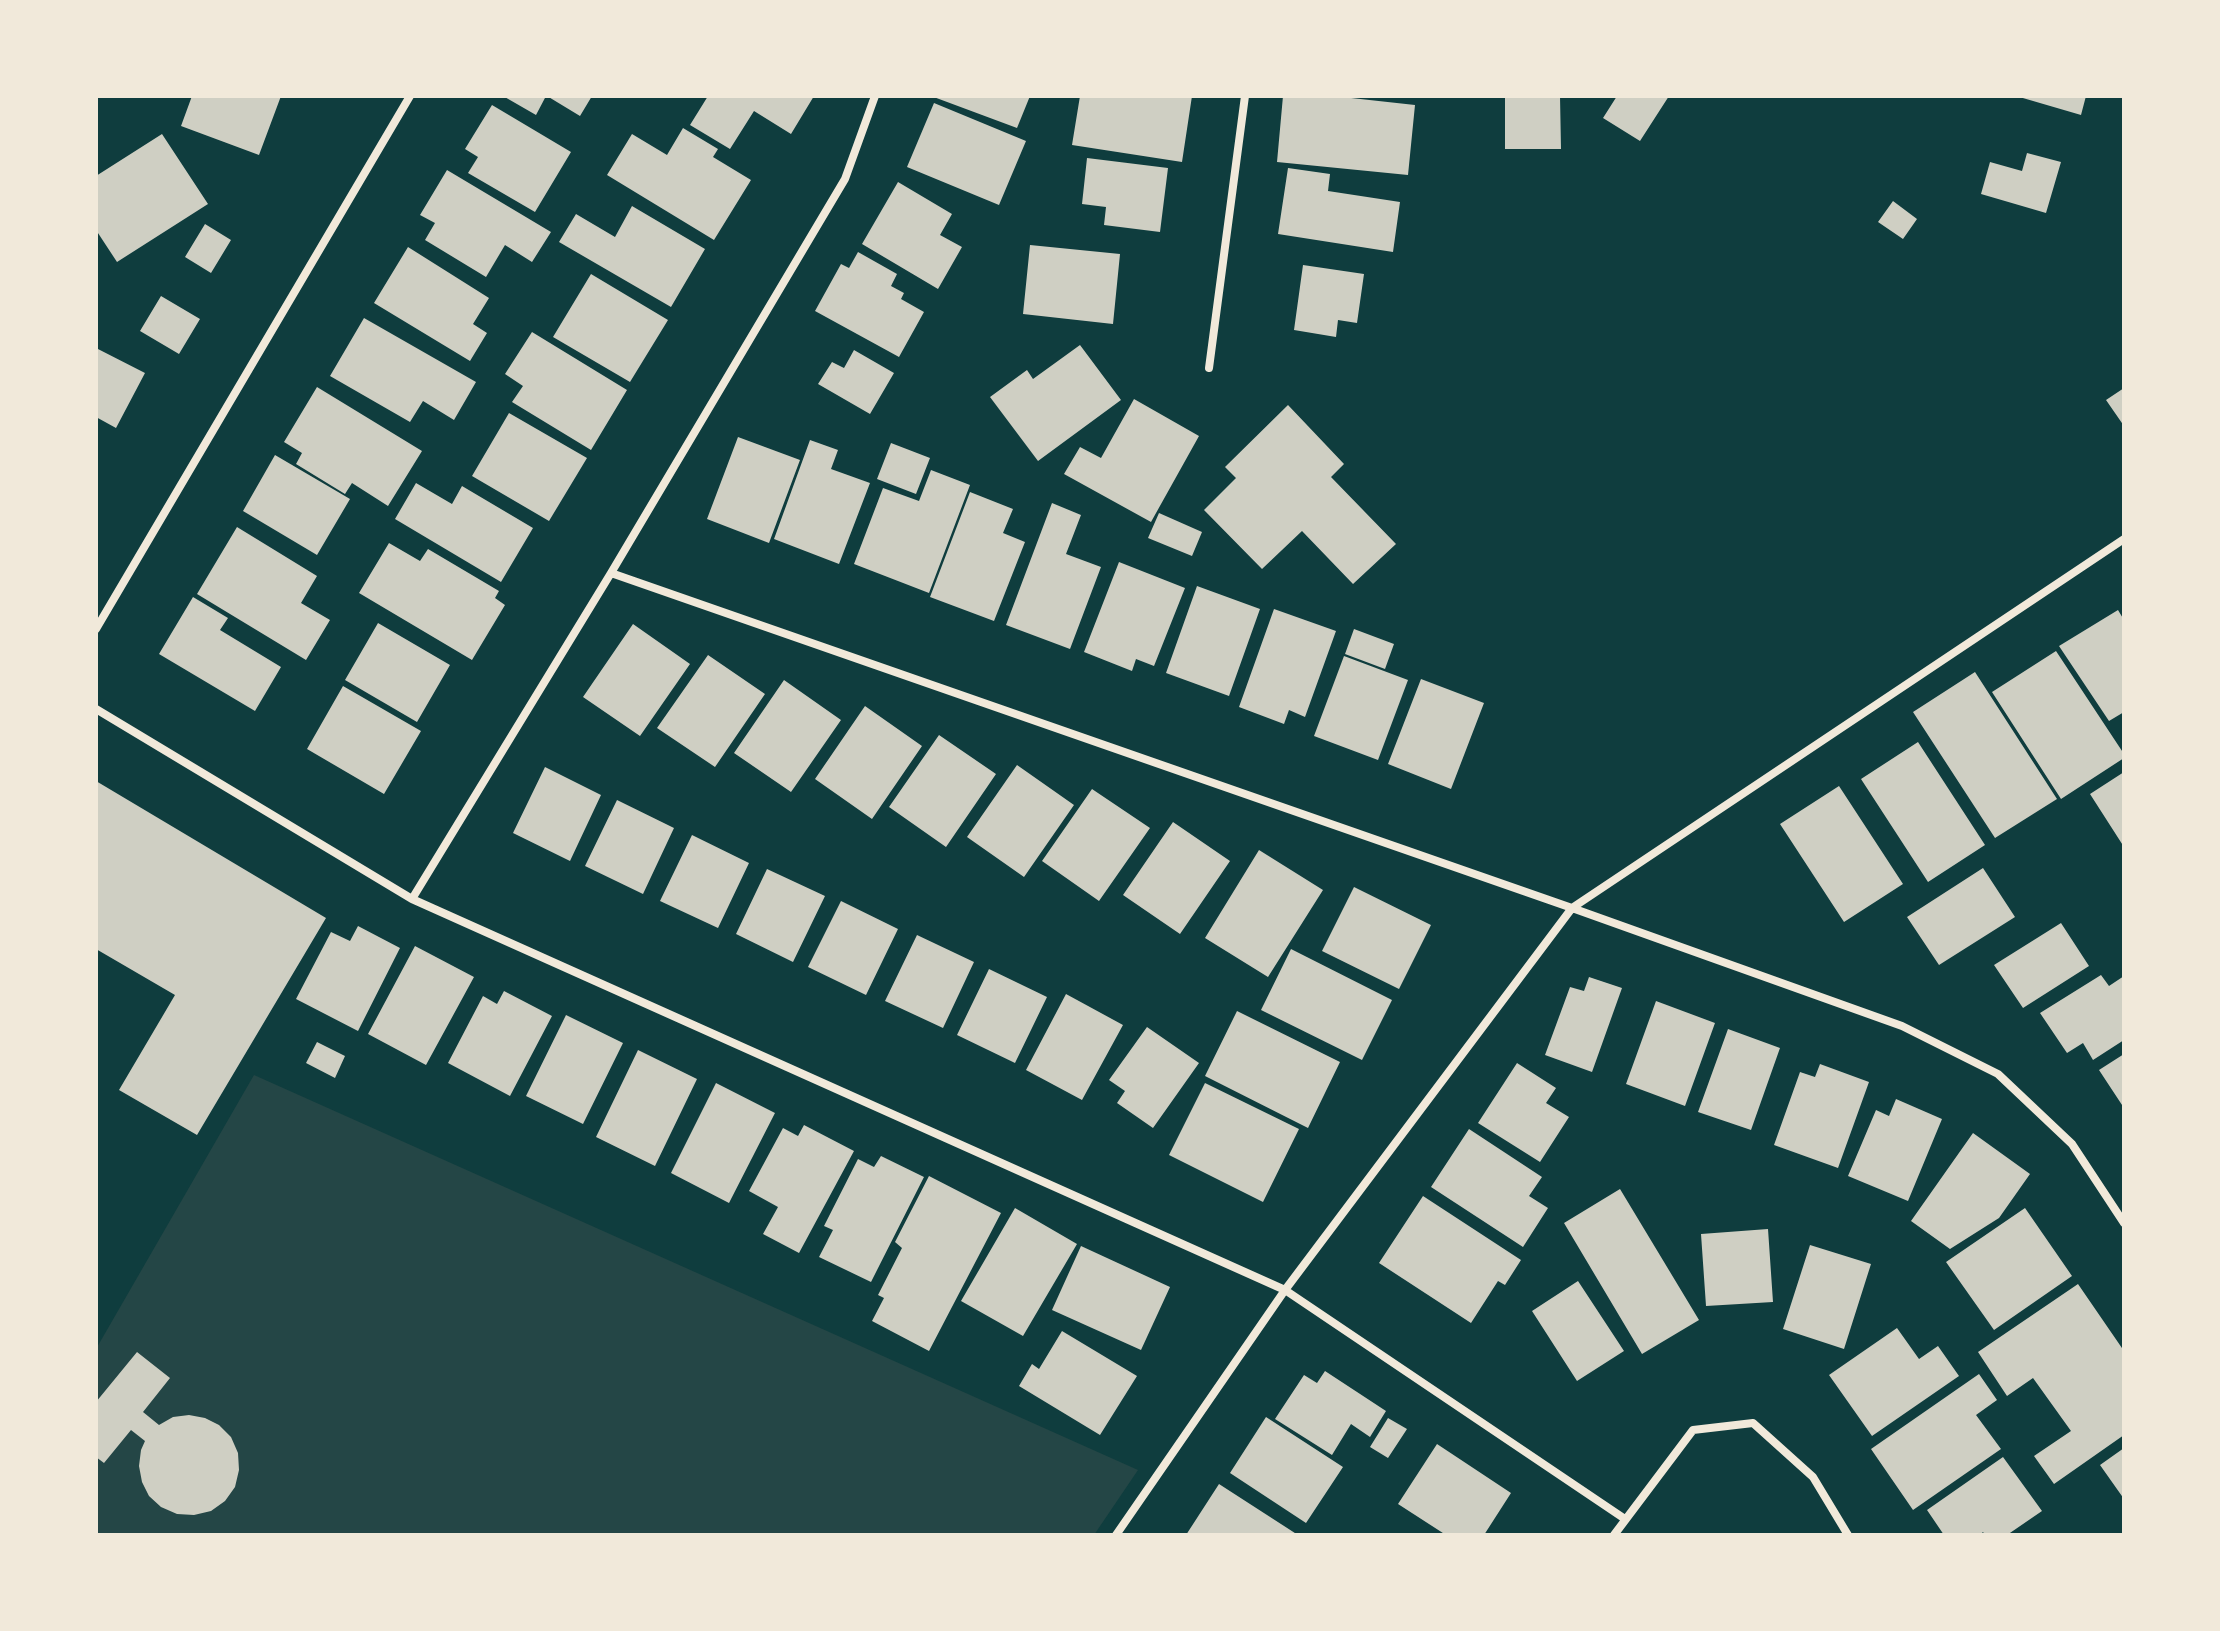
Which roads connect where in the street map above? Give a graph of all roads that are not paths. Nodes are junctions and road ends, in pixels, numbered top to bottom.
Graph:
1 (410, 96) edge
2 (875, 96) edge
3 (1245, 96) edge
4 (1209, 368) dead end
5 (2124, 539) edge
6 (611, 573) junction
7 (96, 629) edge
8 (96, 709) edge
9 (412, 899) junction
10 (1572, 908) junction
11 (2124, 1223) edge
12 (1285, 1290) junction
13 (1625, 1519) junction
14 (1116, 1535) edge
15 (1614, 1535) edge
16 (1848, 1535) edge

1 - 7 street
2 - 6 street
3 - 4 street
5 - 10 street
6 - 9 street
6 - 10 street
8 - 9 street
9 - 12 street
10 - 11 street
10 - 12 street
12 - 13 street
12 - 14 street
13 - 15 street
13 - 16 street

